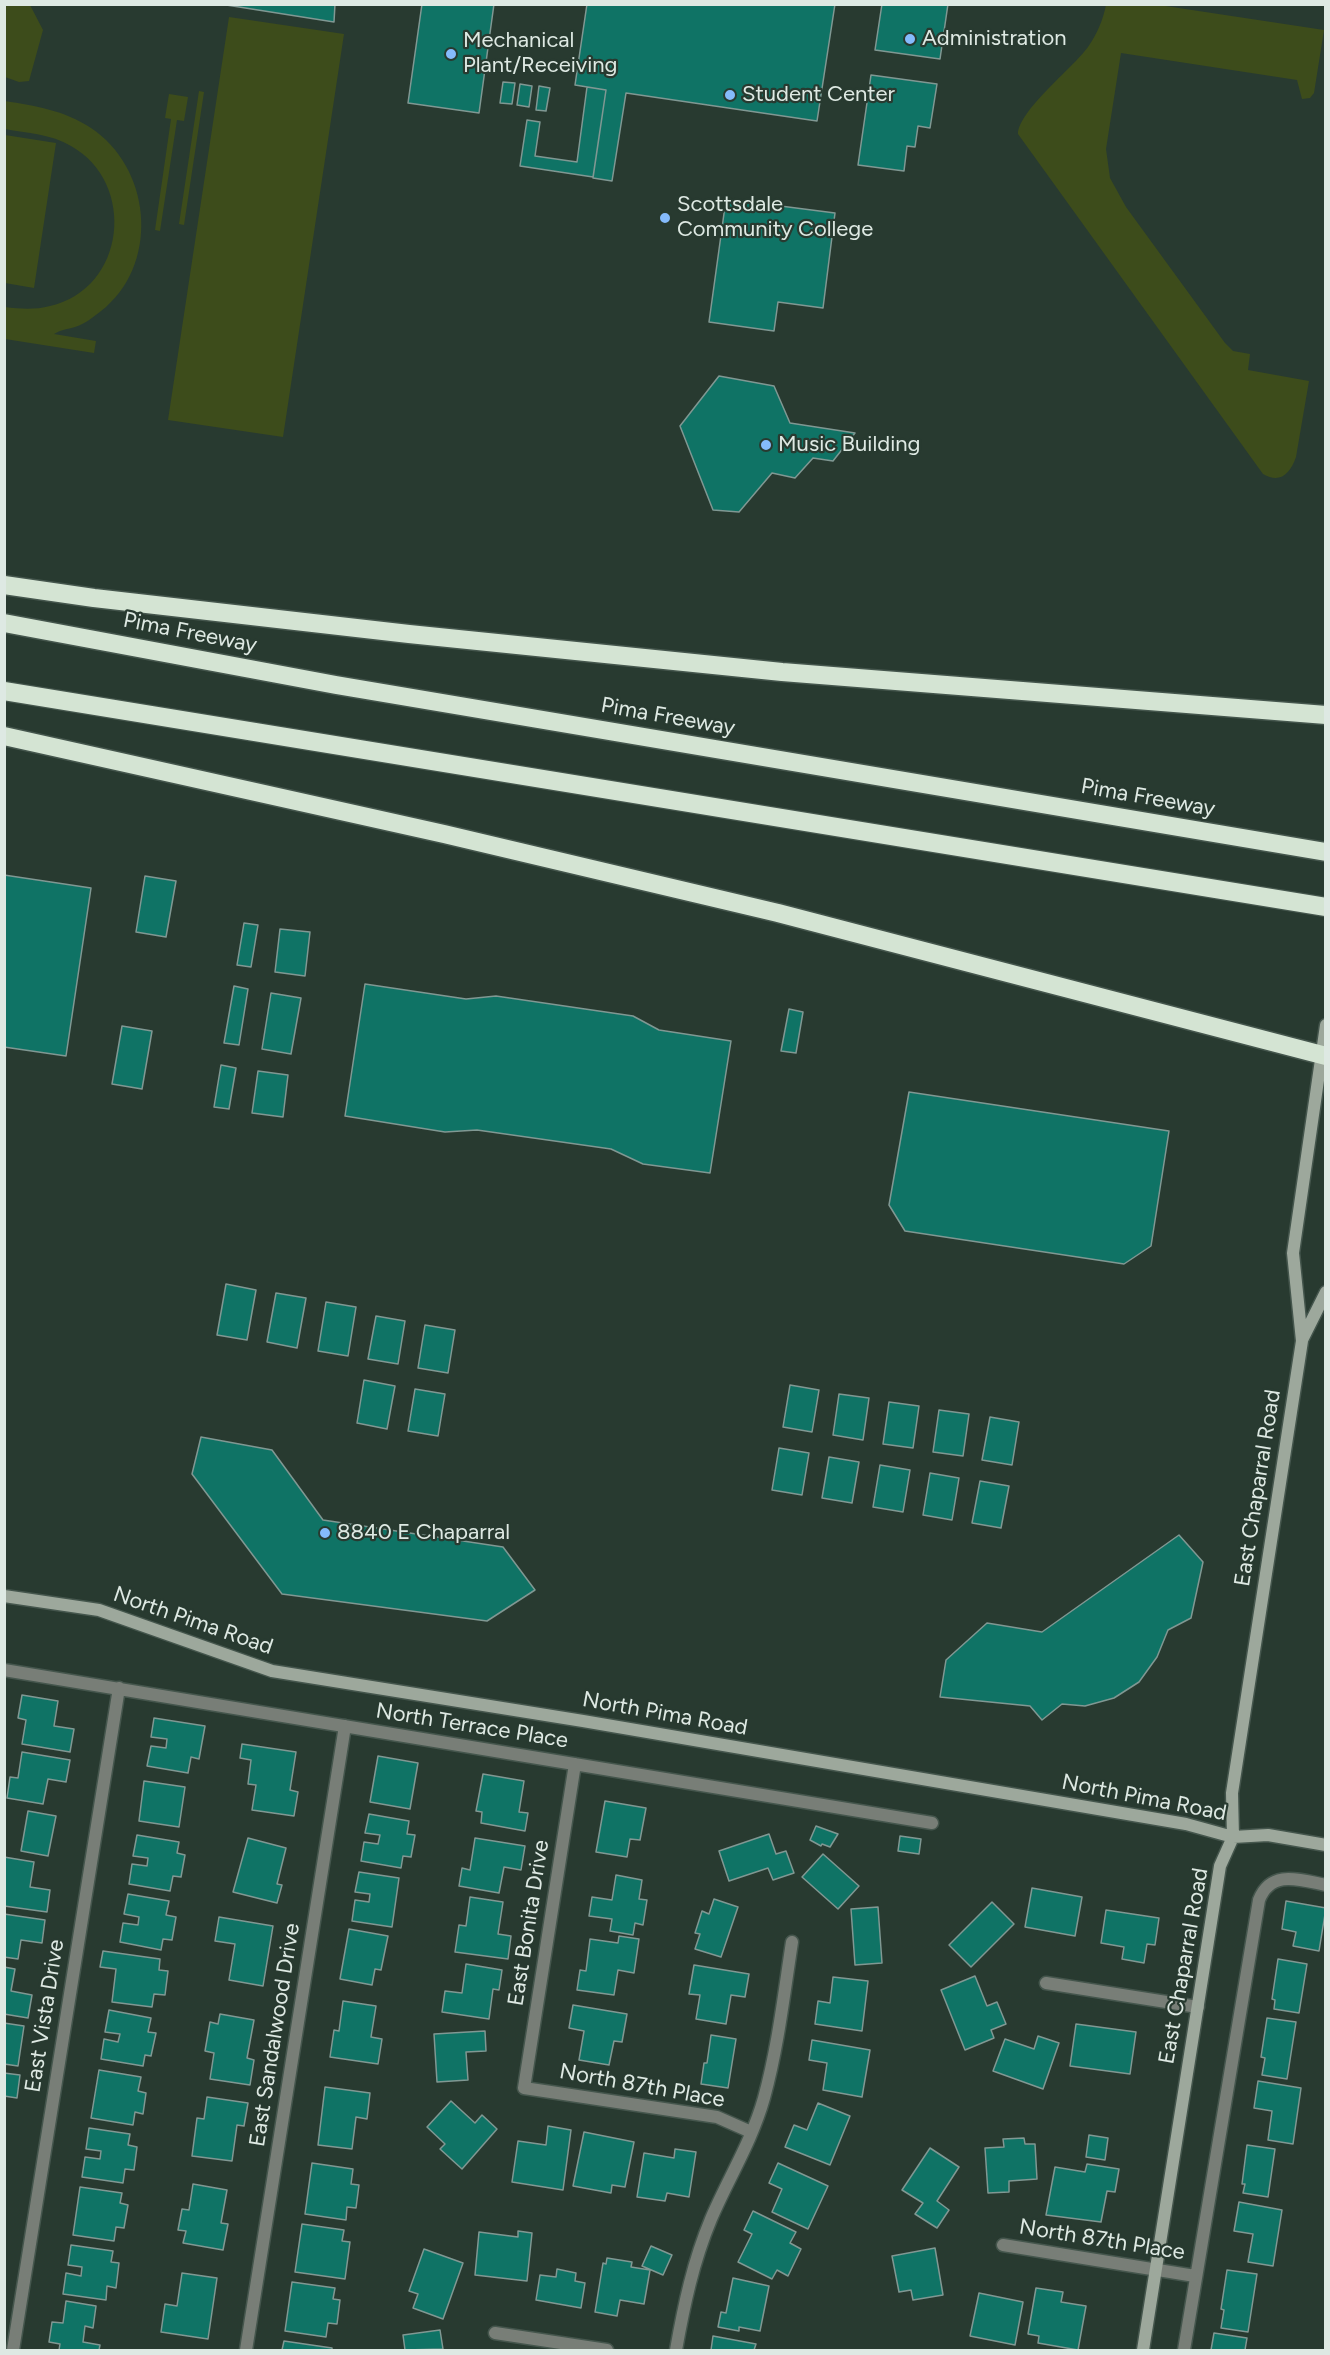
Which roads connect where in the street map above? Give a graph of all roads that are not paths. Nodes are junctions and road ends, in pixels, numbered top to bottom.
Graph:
1 (4, 585) edge
2 (4, 623) edge
3 (4, 691) edge
4 (1326, 715) edge
5 (4, 736) edge
6 (1326, 852) edge
7 (1326, 907) edge
8 (1326, 1025) edge
9 (1323, 1055) edge
10 (1326, 1292) edge
11 (1302, 1341) junction
12 (4, 1596) edge
13 (4, 1670) edge
14 (119, 1688) junction
15 (345, 1726) junction
16 (574, 1764) junction
17 (932, 1823) dead end
18 (1233, 1837) junction
19 (1326, 1845) edge
20 (1326, 1885) edge
21 (792, 1942) dead end
22 (1046, 1983) dead end
23 (1198, 2007) junction
24 (524, 2088) joint
25 (752, 2132) junction
26 (1003, 2245) dead end
27 (1156, 2269) junction
28 (1195, 2276) junction
29 (495, 2333) dead end
30 (13, 2350) edge
31 (246, 2350) edge
32 (607, 2350) edge
33 (676, 2350) edge
34 (1143, 2350) edge
35 (1184, 2350) edge

1 - 4 highway
2 - 6 highway, Pima Freeway
3 - 7 highway
5 - 9 highway
8 - 9 main road, East Chaparral Road
9 - 11 main road, East Chaparral Road
10 - 11 main road, East Chaparral Road
11 - 18 main road, East Chaparral Road
12 - 18 main road, North Pima Road
13 - 14 street, North Terrace Place
14 - 15 street, North Terrace Place
14 - 30 street, East Vista Drive
15 - 16 street, North Terrace Place
15 - 31 street, East Sandalwood Drive
16 - 17 street, North Terrace Place
16 - 24 street, East Bonita Drive
18 - 19 main road, North Pima Road
18 - 23 main road, East Chaparral Road
20 - 28 street
21 - 25 street
22 - 23 street
23 - 27 main road, East Chaparral Road
24 - 25 street, North 87th Place
25 - 33 street
26 - 27 street, North 87th Place
27 - 28 street, North 87th Place
27 - 34 main road, East Chaparral Road
28 - 35 street
29 - 32 street

